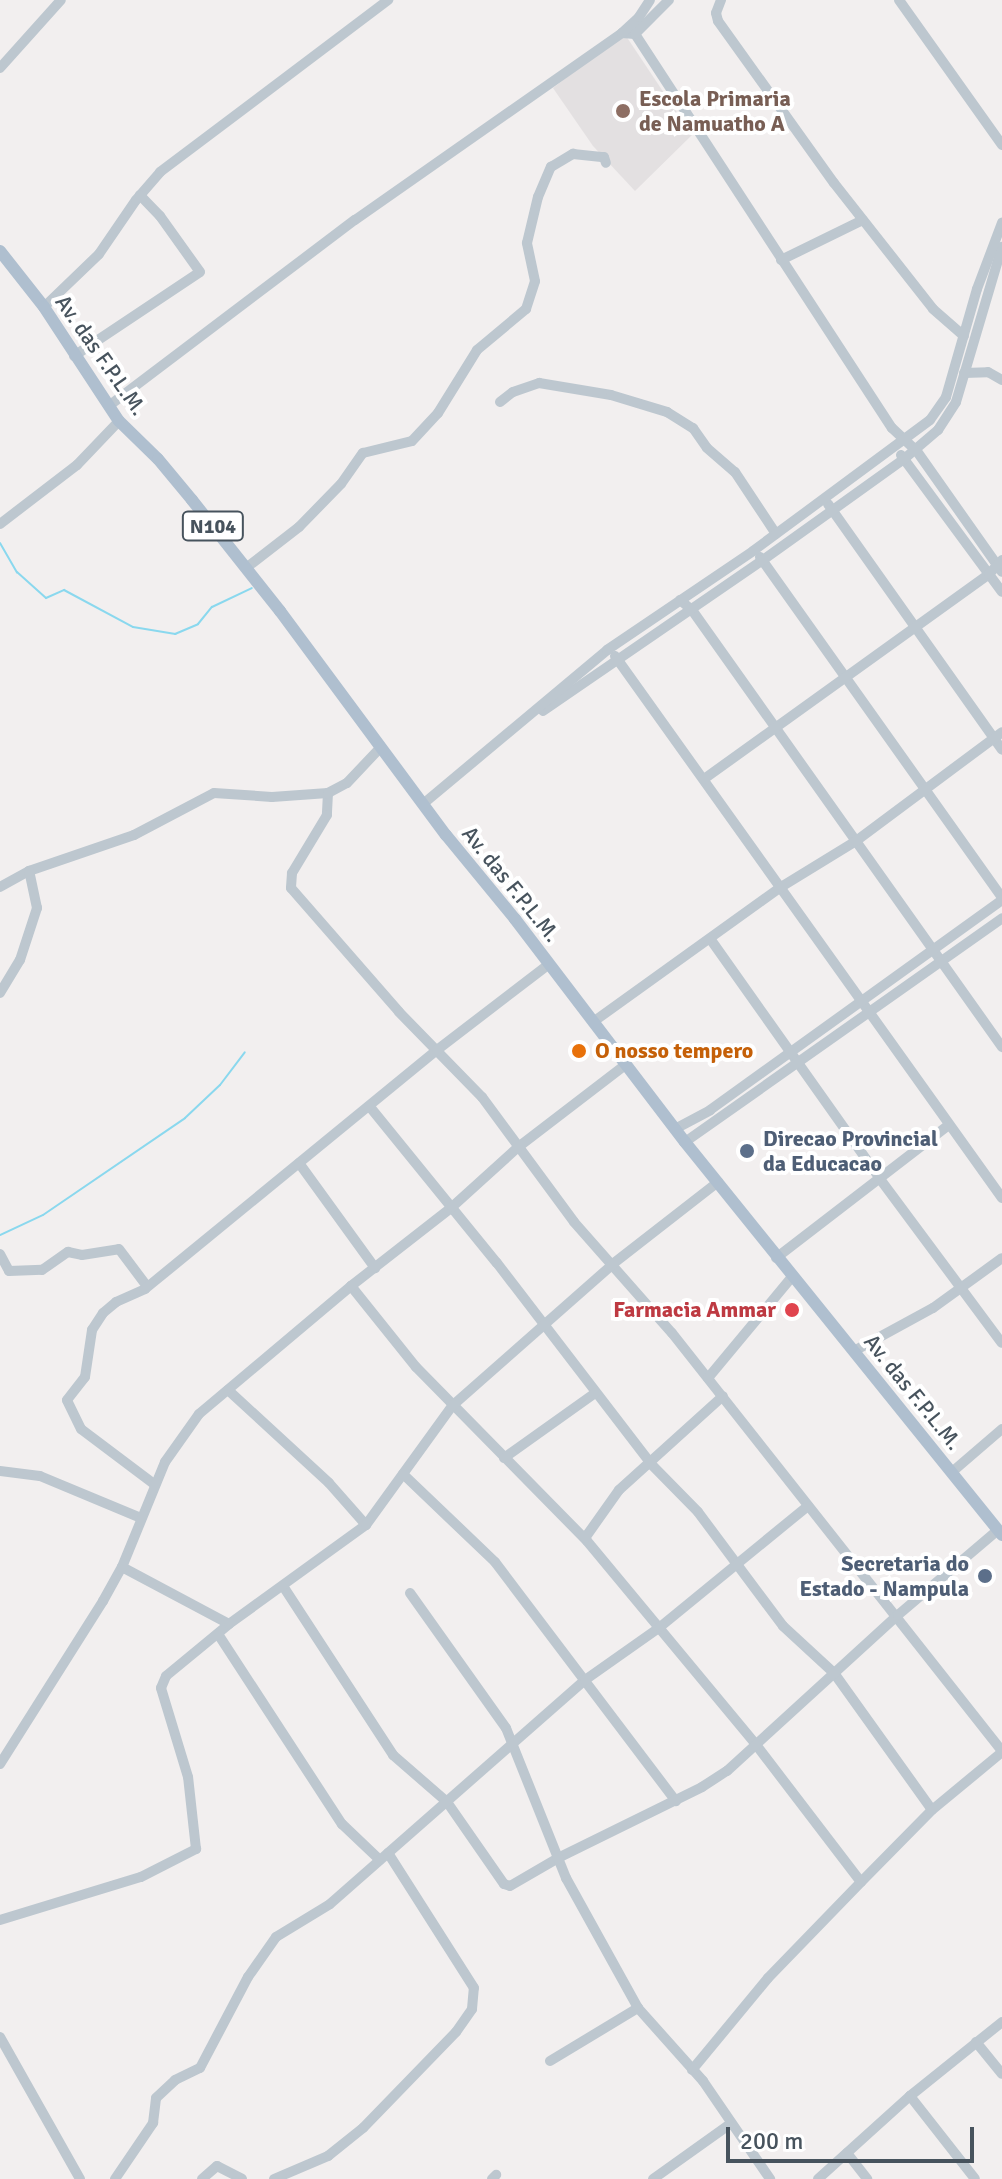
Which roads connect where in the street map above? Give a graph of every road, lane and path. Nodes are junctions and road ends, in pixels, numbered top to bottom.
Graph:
1 (61, 0) edge
2 (388, 0) edge
3 (650, 0) edge
4 (669, 0) edge
5 (721, 0) edge
6 (899, 0) edge
7 (622, 33) junction
8 (635, 34) junction
9 (0, 68) edge
10 (1002, 145) edge
11 (606, 163) dead end
12 (140, 195) junction
13 (863, 220) junction
14 (1002, 223) edge
15 (1002, 247) edge
16 (0, 251) edge
17 (781, 260) junction
18 (44, 307) junction
19 (964, 336) junction
20 (74, 356) junction
21 (964, 373) junction
22 (1002, 380) edge
23 (500, 402) dead end
24 (110, 405) junction
25 (119, 421) junction
26 (892, 428) junction
27 (906, 438) junction
28 (894, 447) junction
29 (916, 450) junction
30 (904, 459) junction
31 (824, 499) junction
32 (832, 509) junction
33 (1, 523) edge
34 (776, 534) junction
35 (753, 551) junction
36 (763, 560) junction
37 (1000, 565) edge
38 (246, 568) junction
39 (989, 574) junction
40 (1002, 592) edge
41 (680, 600) junction
42 (692, 610) junction
43 (916, 627) junction
44 (607, 650) junction
45 (619, 659) junction
46 (846, 679) junction
47 (524, 722) junction
48 (776, 729) junction
49 (998, 735) edge
50 (380, 748) junction
51 (1002, 750) edge
52 (704, 779) junction
53 (924, 788) junction
54 (328, 793) junction
55 (423, 804) junction
56 (856, 841) junction
57 (29, 871) junction
58 (0, 887) edge
59 (781, 887) junction
60 (1002, 898) edge
61 (1002, 918) edge
62 (711, 940) junction
63 (934, 949) junction
64 (943, 961) junction
65 (549, 964) junction
66 (0, 993) edge
67 (864, 1000) junction
68 (872, 1012) junction
69 (593, 1022) junction
70 (1002, 1047) edge
71 (437, 1050) junction
72 (792, 1051) junction
73 (799, 1062) junction
74 (625, 1065) junction
75 (370, 1107) junction
76 (949, 1125) junction
77 (675, 1129) junction
78 (685, 1142) junction
79 (517, 1148) junction
80 (299, 1163) junction
81 (880, 1179) junction
82 (718, 1182) junction
83 (1002, 1198) edge
84 (452, 1207) junction
85 (0, 1254) edge
86 (776, 1258) junction
87 (1002, 1258) edge
88 (614, 1263) junction
89 (375, 1268) junction
90 (792, 1277) junction
91 (146, 1285) junction
92 (351, 1286) junction
93 (962, 1288) junction
94 (544, 1323) junction
95 (1002, 1343) edge
96 (854, 1351) junction
97 (708, 1378) junction
98 (228, 1390) junction
99 (595, 1393) junction
100 (723, 1396) junction
101 (452, 1406) junction
102 (1002, 1429) edge
103 (504, 1458) junction
104 (651, 1464) junction
105 (0, 1471) edge
106 (952, 1472) junction
107 (403, 1474) junction
108 (154, 1484) junction
109 (808, 1506) junction
110 (141, 1518) junction
111 (366, 1525) junction
112 (1000, 1532) edge
113 (585, 1538) junction
114 (736, 1563) junction
115 (122, 1567) junction
116 (283, 1586) junction
117 (410, 1593) dead end
118 (898, 1615) junction
119 (229, 1624) junction
120 (660, 1627) junction
121 (218, 1634) junction
122 (834, 1673) junction
123 (585, 1680) junction
124 (510, 1745) junction
125 (757, 1746) junction
126 (1002, 1752) edge
127 (0, 1764) edge
128 (676, 1801) junction
129 (447, 1802) junction
130 (932, 1810) junction
131 (384, 1856) junction
132 (560, 1857) junction
133 (861, 1882) junction
134 (0, 1920) edge
135 (638, 2008) junction
136 (1002, 2022) edge
137 (0, 2037) edge
138 (976, 2042) junction
139 (550, 2061) dead end
140 (692, 2070) junction
141 (1002, 2074) edge
142 (910, 2096) junction
143 (730, 2124) junction
144 (847, 2153) junction
145 (117, 2178) edge
146 (80, 2179) edge
147 (202, 2179) edge
148 (242, 2179) edge
149 (274, 2179) edge
150 (653, 2179) edge
151 (770, 2179) edge
152 (818, 2179) edge
153 (867, 2179) edge
154 (975, 2179) edge

1 - 9 street
2 - 12 street
3 - 7 street
4 - 8 street
5 - 13 street
6 - 10 street
7 - 8 street
7 - 24 street
8 - 17 street
11 - 38 street
12 - 18 street
12 - 20 street
13 - 17 street
13 - 19 street
14 - 19 street
15 - 21 street
16 - 18 main road, Av. das F.P.L.M. / N104
17 - 26 street
18 - 20 main road, Av. das F.P.L.M. / N104
19 - 27 street
20 - 24 main road, Av. das F.P.L.M. / N104
21 - 22 street
21 - 29 street
23 - 34 street
24 - 25 main road, Av. das F.P.L.M. / N104
25 - 33 street
25 - 38 main road, Av. das F.P.L.M. / N104
26 - 27 street
26 - 28 street
27 - 28 street
27 - 29 street
28 - 30 street
28 - 31 street
29 - 30 street
29 - 37 street
30 - 32 street
30 - 39 street
31 - 32 street
31 - 34 street
32 - 36 street
32 - 43 street
34 - 35 street
35 - 36 street
35 - 41 street
36 - 42 street
36 - 46 street
37 - 39 street
38 - 50 main road, Av. das F.P.L.M. / N104
39 - 40 street
39 - 43 street
41 - 42 street
41 - 44 street
42 - 45 street
42 - 48 street
43 - 46 street
43 - 49 street
44 - 45 street
44 - 47 street
45 - 47 street
45 - 52 street
46 - 48 street
46 - 53 street
47 - 55 street
48 - 52 street
48 - 56 street
49 - 51 street
49 - 53 street
50 - 54 street
50 - 55 main road, Av. das F.P.L.M. / N104
52 - 59 street
53 - 56 street
53 - 60 street
54 - 57 street
54 - 71 street
55 - 65 main road, Av. das F.P.L.M. / N104
56 - 59 street
56 - 63 street
57 - 58 street
57 - 66 street
59 - 62 street
59 - 67 street
60 - 63 street
61 - 64 street
62 - 69 street
62 - 72 street
63 - 64 street
63 - 67 street
64 - 68 street
64 - 70 street
65 - 69 main road, Av. das F.P.L.M. / N104
65 - 71 street
67 - 68 street
67 - 72 street
68 - 73 street
68 - 76 street
69 - 74 main road, Av. das F.P.L.M. / N104
71 - 75 street
71 - 79 street
72 - 73 street
72 - 77 street
73 - 78 street
73 - 81 street
74 - 77 main road, Av. das F.P.L.M. / N104
74 - 79 street
75 - 80 street
75 - 84 street
76 - 81 street
76 - 83 street
77 - 78 main road, Av. das F.P.L.M. / N104
78 - 82 main road, Av. das F.P.L.M. / N104
79 - 84 street
79 - 88 street
80 - 89 street
80 - 91 street
81 - 86 street
81 - 93 street
82 - 86 main road, Av. das F.P.L.M. / N104
82 - 88 street
84 - 89 street
84 - 94 street
85 - 91 street
86 - 90 main road, Av. das F.P.L.M. / N104
87 - 93 street
88 - 94 street
88 - 97 street
89 - 92 street
90 - 96 main road, Av. das F.P.L.M. / N104
90 - 97 street
91 - 108 street
92 - 98 street
92 - 101 street
93 - 95 street
93 - 96 street
94 - 99 street
94 - 101 street
96 - 106 main road, Av. das F.P.L.M. / N104
97 - 100 street
98 - 108 street
98 - 111 street
99 - 103 street
99 - 104 street
100 - 104 street
100 - 109 street
101 - 103 street
101 - 107 street
102 - 106 street
103 - 113 street
104 - 113 street
104 - 114 street
105 - 110 street
106 - 112 main road, Av. das F.P.L.M. / N104
107 - 111 street
107 - 123 street
108 - 110 street
109 - 114 street
109 - 118 street
110 - 115 street
111 - 116 street
112 - 118 street
113 - 120 street
114 - 120 street
114 - 122 street
115 - 119 street
115 - 127 street
116 - 119 street
116 - 129 street
117 - 124 street
118 - 122 street
118 - 126 street
119 - 121 street
120 - 123 street
120 - 125 street
121 - 131 street
121 - 134 street
122 - 125 street
122 - 130 street
123 - 124 street
123 - 128 street
124 - 129 street
124 - 132 street
125 - 128 street
125 - 133 street
126 - 130 street
128 - 132 street
129 - 131 street
129 - 132 street
130 - 133 street
131 - 145 street
131 - 149 street
132 - 135 street
133 - 140 street
135 - 139 street
135 - 140 street
136 - 138 street
137 - 146 street
138 - 141 street
138 - 142 street
140 - 143 street
142 - 144 street
142 - 154 street
143 - 150 street
143 - 151 street
144 - 152 street
144 - 153 street
147 - 148 street

